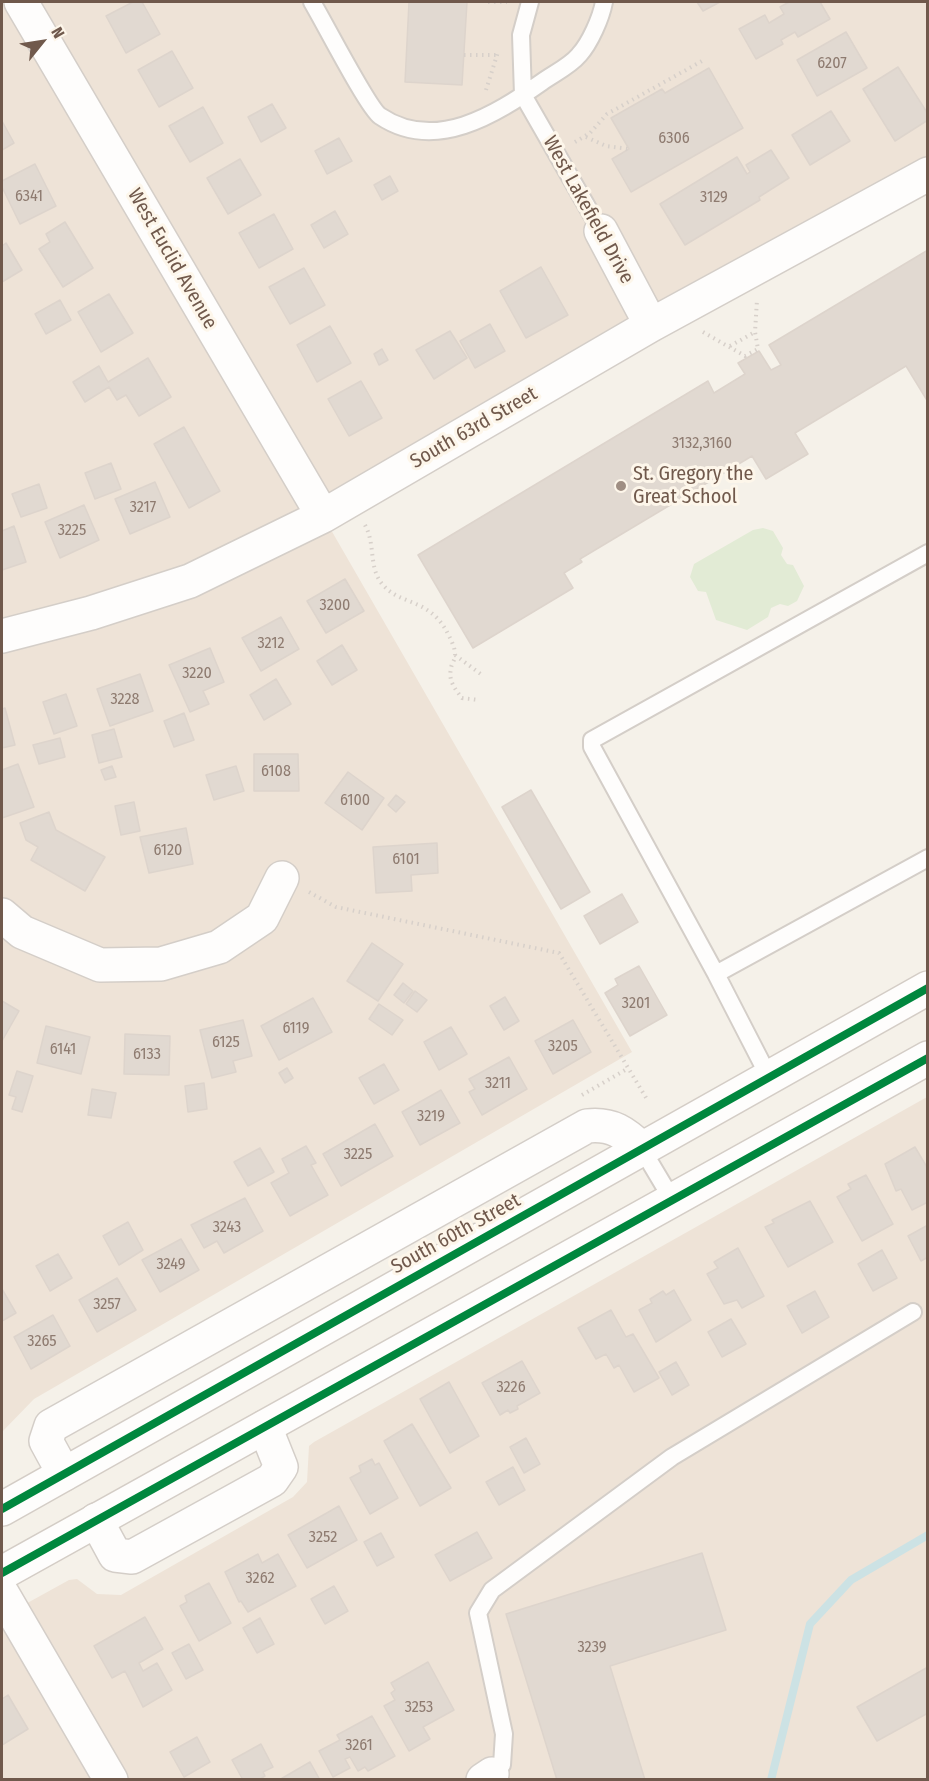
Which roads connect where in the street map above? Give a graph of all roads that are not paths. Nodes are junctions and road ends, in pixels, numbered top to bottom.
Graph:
1 (21, 2) edge
2 (312, 2) edge
3 (530, 2) edge
4 (604, 2) edge
5 (523, 95) junction
6 (927, 174) edge
7 (601, 231) joint
8 (651, 325) junction
9 (323, 516) junction
10 (927, 553) edge
11 (2, 636) edge
12 (927, 858) edge
13 (282, 878) road end
14 (2, 915) edge
15 (716, 974) junction
16 (927, 988) edge
17 (927, 1058) edge
18 (769, 1077) junction
19 (642, 1149) junction
20 (673, 1201) junction
21 (914, 1312) dead end
22 (265, 1427) junction
23 (64, 1474) junction
24 (2, 1509) edge
25 (96, 1520) junction
26 (2, 1573) edge
27 (2, 1593) edge
28 (488, 1777) edge
29 (111, 1779) edge

1 - 9 street, West Euclid Avenue
2 - 5 lane
3 - 5 lane
4 - 5 lane
5 - 7 lane, West Lakefield Drive
6 - 8 street, South 63rd Street
7 - 8 street, West Lakefield Drive
8 - 9 street, South 63rd Street
9 - 11 street, South 63rd Street
10 - 15 lane
12 - 15 lane
13 - 14 street
15 - 18 lane
16 - 18 street, South 60th Street
17 - 20 street
18 - 19 street, South 60th Street
19 - 20 lane
19 - 23 street, South 60th Street
19 - 23 street, South 60th Street
20 - 22 street
21 - 28 lane
22 - 25 street
22 - 25 street
23 - 24 street, South 60th Street
25 - 26 street
27 - 29 street

